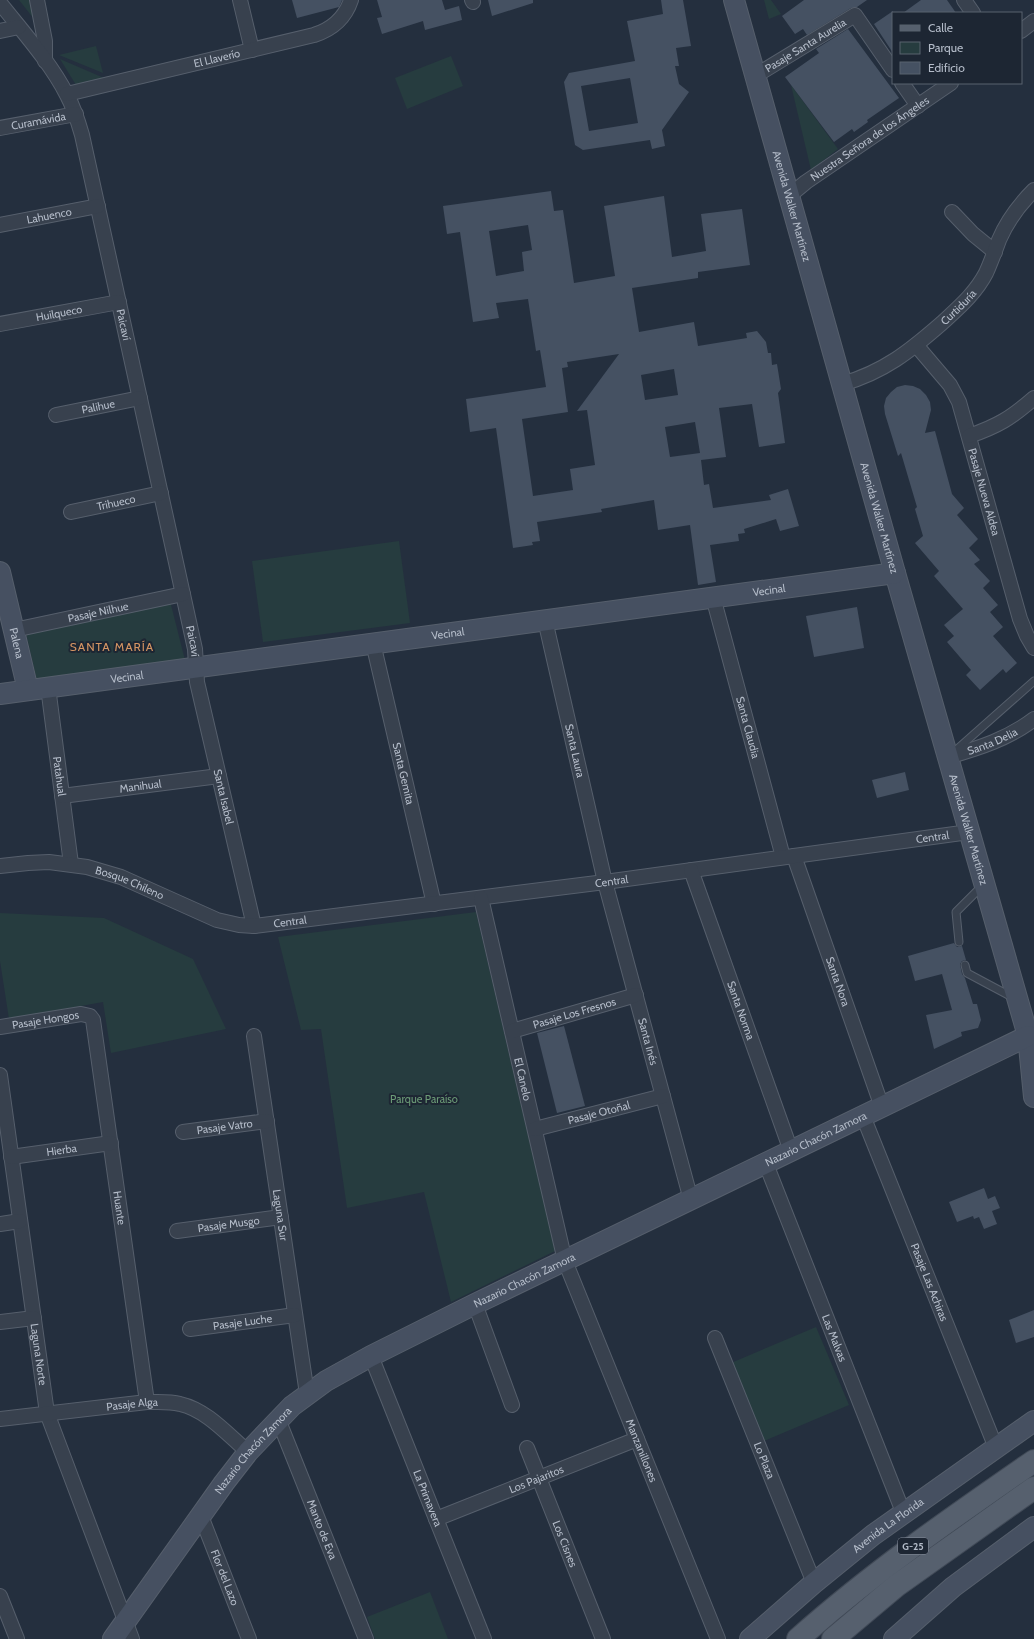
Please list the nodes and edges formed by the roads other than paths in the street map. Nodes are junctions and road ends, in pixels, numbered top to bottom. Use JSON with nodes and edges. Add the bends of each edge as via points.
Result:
{"nodes":[{"id":1,"x":37,"y":0,"type":"edge"},
{"id":2,"x":240,"y":0,"type":"edge"},
{"id":3,"x":351,"y":0,"type":"edge"},
{"id":4,"x":734,"y":0,"type":"edge"},
{"id":5,"x":964,"y":0,"type":"edge"},
{"id":6,"x":0,"y":3,"type":"edge"},
{"id":7,"x":972,"y":12,"type":"edge"},
{"id":8,"x":1034,"y":21,"type":"edge"},
{"id":9,"x":19,"y":27,"type":"junction"},
{"id":10,"x":1022,"y":30,"type":"edge"},
{"id":11,"x":0,"y":31,"type":"edge"},
{"id":12,"x":252,"y":50,"type":"junction"},
{"id":13,"x":45,"y":61,"type":"junction"},
{"id":14,"x":892,"y":69,"type":"edge"},
{"id":15,"x":755,"y":76,"type":"junction"},
{"id":16,"x":903,"y":84,"type":"edge"},
{"id":17,"x":950,"y":84,"type":"edge"},
{"id":18,"x":67,"y":94,"type":"junction"},
{"id":19,"x":918,"y":106,"type":"junction"},
{"id":20,"x":76,"y":114,"type":"junction"},
{"id":21,"x":0,"y":128,"type":"edge"},
{"id":22,"x":1034,"y":190,"type":"edge"},
{"id":23,"x":789,"y":196,"type":"junction"},
{"id":24,"x":98,"y":206,"type":"junction"},
{"id":25,"x":952,"y":212,"type":"dead end"},
{"id":26,"x":0,"y":225,"type":"edge"},
{"id":27,"x":995,"y":252,"type":"junction"},
{"id":28,"x":119,"y":302,"type":"junction"},
{"id":29,"x":0,"y":324,"type":"edge"},
{"id":30,"x":916,"y":345,"type":"junction"},
{"id":31,"x":842,"y":384,"type":"junction"},
{"id":32,"x":140,"y":398,"type":"junction"},
{"id":33,"x":1034,"y":398,"type":"edge"},
{"id":34,"x":56,"y":415,"type":"dead end"},
{"id":35,"x":969,"y":436,"type":"junction"},
{"id":36,"x":161,"y":493,"type":"junction"},
{"id":37,"x":71,"y":512,"type":"dead end"},
{"id":38,"x":0,"y":572,"type":"edge"},
{"id":39,"x":895,"y":573,"type":"junction"},
{"id":40,"x":183,"y":594,"type":"junction"},
{"id":41,"x":713,"y":597,"type":"junction"},
{"id":42,"x":545,"y":620,"type":"junction"},
{"id":43,"x":14,"y":630,"type":"junction"},
{"id":44,"x":373,"y":643,"type":"junction"},
{"id":45,"x":1034,"y":648,"type":"edge"},
{"id":46,"x":197,"y":667,"type":"junction"},
{"id":47,"x":1034,"y":681,"type":"edge"},
{"id":48,"x":48,"y":688,"type":"junction"},
{"id":49,"x":28,"y":690,"type":"junction"},
{"id":50,"x":0,"y":694,"type":"edge"},
{"id":51,"x":1032,"y":724,"type":"edge"},
{"id":52,"x":948,"y":757,"type":"junction"},
{"id":53,"x":219,"y":776,"type":"junction"},
{"id":54,"x":62,"y":796,"type":"junction"},
{"id":55,"x":970,"y":832,"type":"junction"},
{"id":56,"x":789,"y":857,"type":"junction"},
{"id":57,"x":71,"y":864,"type":"junction"},
{"id":58,"x":0,"y":866,"type":"edge"},
{"id":59,"x":691,"y":870,"type":"junction"},
{"id":60,"x":605,"y":882,"type":"junction"},
{"id":61,"x":984,"y":884,"type":"junction"},
{"id":62,"x":482,"y":898,"type":"junction"},
{"id":63,"x":434,"y":904,"type":"junction"},
{"id":64,"x":254,"y":926,"type":"junction"},
{"id":65,"x":959,"y":942,"type":"dead end"},
{"id":66,"x":965,"y":965,"type":"dead end"},
{"id":67,"x":636,"y":995,"type":"junction"},
{"id":68,"x":1018,"y":1000,"type":"junction"},
{"id":69,"x":90,"y":1016,"type":"joint"},
{"id":70,"x":0,"y":1027,"type":"edge"},
{"id":71,"x":512,"y":1031,"type":"junction"},
{"id":72,"x":254,"y":1036,"type":"dead end"},
{"id":73,"x":1031,"y":1041,"type":"edge"},
{"id":74,"x":0,"y":1075,"type":"edge"},
{"id":75,"x":663,"y":1096,"type":"junction"},
{"id":76,"x":1034,"y":1097,"type":"edge"},
{"id":77,"x":882,"y":1107,"type":"junction"},
{"id":78,"x":863,"y":1116,"type":"junction"},
{"id":79,"x":267,"y":1121,"type":"junction"},
{"id":80,"x":4,"y":1126,"type":"edge"},
{"id":81,"x":535,"y":1129,"type":"junction"},
{"id":82,"x":183,"y":1132,"type":"dead end"},
{"id":83,"x":111,"y":1143,"type":"junction"},
{"id":84,"x":791,"y":1151,"type":"junction"},
{"id":85,"x":11,"y":1156,"type":"junction"},
{"id":86,"x":766,"y":1164,"type":"junction"},
{"id":87,"x":691,"y":1200,"type":"junction"},
{"id":88,"x":281,"y":1217,"type":"junction"},
{"id":89,"x":20,"y":1222,"type":"junction"},
{"id":90,"x":0,"y":1224,"type":"edge"},
{"id":91,"x":177,"y":1231,"type":"dead end"},
{"id":92,"x":565,"y":1261,"type":"junction"},
{"id":93,"x":475,"y":1304,"type":"junction"},
{"id":94,"x":295,"y":1316,"type":"junction"},
{"id":95,"x":34,"y":1318,"type":"junction"},
{"id":96,"x":0,"y":1322,"type":"edge"},
{"id":97,"x":190,"y":1329,"type":"dead end"},
{"id":98,"x":715,"y":1338,"type":"dead end"},
{"id":99,"x":371,"y":1356,"type":"junction"},
{"id":100,"x":307,"y":1394,"type":"junction"},
{"id":101,"x":147,"y":1402,"type":"junction"},
{"id":102,"x":512,"y":1405,"type":"dead end"},
{"id":103,"x":47,"y":1413,"type":"junction"},
{"id":104,"x":0,"y":1419,"type":"edge"},
{"id":105,"x":278,"y":1419,"type":"junction"},
{"id":106,"x":1034,"y":1421,"type":"edge"},
{"id":107,"x":637,"y":1439,"type":"junction"},
{"id":108,"x":527,"y":1448,"type":"dead end"},
{"id":109,"x":996,"y":1448,"type":"junction"},
{"id":110,"x":248,"y":1452,"type":"junction"},
{"id":111,"x":1034,"y":1460,"type":"edge"},
{"id":112,"x":539,"y":1478,"type":"junction"},
{"id":113,"x":1034,"y":1488,"type":"edge"},
{"id":114,"x":903,"y":1512,"type":"junction"},
{"id":115,"x":201,"y":1516,"type":"junction"},
{"id":116,"x":436,"y":1519,"type":"junction"},
{"id":117,"x":1034,"y":1527,"type":"edge"},
{"id":118,"x":814,"y":1583,"type":"junction"},
{"id":119,"x":0,"y":1596,"type":"edge"},
{"id":120,"x":129,"y":1630,"type":"edge"},
{"id":121,"x":17,"y":1639,"type":"edge"},
{"id":122,"x":113,"y":1639,"type":"edge"},
{"id":123,"x":250,"y":1639,"type":"edge"},
{"id":124,"x":366,"y":1639,"type":"edge"},
{"id":125,"x":484,"y":1639,"type":"edge"},
{"id":126,"x":603,"y":1639,"type":"edge"},
{"id":127,"x":718,"y":1639,"type":"edge"},
{"id":128,"x":750,"y":1639,"type":"edge"},
{"id":129,"x":798,"y":1639,"type":"edge"},
{"id":130,"x":833,"y":1639,"type":"edge"},
{"id":131,"x":894,"y":1639,"type":"edge"}],
"edges":[{"from":1,"to":13,"type":"street","via":[[43,27]]},
{"from":2,"to":12,"type":"street"},
{"from":3,"to":12,"type":"street","name":"El Llaverío","via":[[342,18],[329,29]]},
{"from":4,"to":15,"type":"street","name":"Avenida Walker Martínez"},
{"from":5,"to":7,"type":"street"},
{"from":6,"to":9,"type":"street","name":"Paicaví"},
{"from":8,"to":10,"type":"street"},
{"from":9,"to":11,"type":"street"},
{"from":9,"to":13,"type":"street","name":"Paicaví"},
{"from":12,"to":18,"type":"street","name":"El Llaverío"},
{"from":13,"to":18,"type":"street","name":"Paicaví"},
{"from":14,"to":15,"type":"street","name":"Pasaje Santa Aurelia","via":[[855,15]]},
{"from":15,"to":23,"type":"street","name":"Avenida Walker Martínez"},
{"from":16,"to":19,"type":"street"},
{"from":17,"to":19,"type":"street","name":"Nuestra Señora de los Ángeles"},
{"from":18,"to":20,"type":"street","name":"Paicaví"},
{"from":19,"to":23,"type":"street","name":"Nuestra Señora de los Ángeles"},
{"from":20,"to":21,"type":"street","name":"Curamávida"},
{"from":20,"to":24,"type":"street","name":"Paicaví"},
{"from":22,"to":27,"type":"street","name":"Curtiduría","via":[[1012,217]]},
{"from":23,"to":31,"type":"street","name":"Avenida Walker Martínez"},
{"from":24,"to":26,"type":"street","name":"Lahuenco"},
{"from":24,"to":28,"type":"street","name":"Paicaví"},
{"from":25,"to":27,"type":"street"},
{"from":27,"to":30,"type":"street","name":"Curtiduría","via":[[986,273],[972,294]]},
{"from":28,"to":29,"type":"street","name":"Huilqueco"},
{"from":28,"to":32,"type":"street","name":"Paicaví"},
{"from":30,"to":31,"type":"street","name":"Curtiduría","via":[[881,370]]},
{"from":30,"to":35,"type":"street","name":"Pasaje Nueva Aldea","via":[[950,385]]},
{"from":31,"to":39,"type":"street","name":"Avenida Walker Martínez"},
{"from":32,"to":34,"type":"street","name":"Palihue"},
{"from":32,"to":36,"type":"street","name":"Paicaví"},
{"from":33,"to":35,"type":"street","via":[[1010,418]]},
{"from":35,"to":45,"type":"street","name":"Pasaje Nueva Aldea","via":[[1020,619]]},
{"from":36,"to":37,"type":"street","name":"Trihueco"},
{"from":36,"to":40,"type":"street","name":"Paicaví"},
{"from":38,"to":43,"type":"street","name":"Palena"},
{"from":39,"to":41,"type":"street","name":"Vecinal"},
{"from":39,"to":52,"type":"street","name":"Avenida Walker Martínez"},
{"from":40,"to":43,"type":"street","name":"Pasaje Nilhue"},
{"from":40,"to":46,"type":"street","name":"Paicaví","via":[[196,650]]},
{"from":41,"to":42,"type":"street","name":"Vecinal"},
{"from":41,"to":56,"type":"street","name":"Santa Claudia"},
{"from":42,"to":44,"type":"street","name":"Vecinal"},
{"from":42,"to":60,"type":"street","name":"Santa Laura"},
{"from":43,"to":49,"type":"street","name":"Palena"},
{"from":44,"to":46,"type":"street","name":"Vecinal"},
{"from":44,"to":63,"type":"street","name":"Santa Gemita"},
{"from":46,"to":48,"type":"street","name":"Vecinal"},
{"from":46,"to":53,"type":"street","name":"Santa Isabel","via":[[197,682]]},
{"from":47,"to":52,"type":"lane"},
{"from":48,"to":49,"type":"street","name":"Vecinal"},
{"from":48,"to":54,"type":"street","name":"Patahual"},
{"from":49,"to":50,"type":"street","name":"Vecinal"},
{"from":51,"to":52,"type":"street","name":"Santa Delia","via":[[997,741]]},
{"from":52,"to":55,"type":"street","name":"Avenida Walker Martínez"},
{"from":53,"to":54,"type":"street","name":"Manihual"},
{"from":53,"to":64,"type":"street","name":"Santa Isabel"},
{"from":54,"to":57,"type":"street","name":"Patahual"},
{"from":55,"to":56,"type":"street","name":"Central"},
{"from":55,"to":61,"type":"street","name":"Avenida Walker Martínez"},
{"from":56,"to":59,"type":"street","name":"Central"},
{"from":56,"to":77,"type":"street","name":"Santa Nora"},
{"from":57,"to":58,"type":"street","name":"Bosque Chileno","via":[[49,862]]},
{"from":57,"to":64,"type":"street","name":"Bosque Chileno","via":[[121,877],[217,920]]},
{"from":59,"to":60,"type":"street","name":"Central"},
{"from":59,"to":84,"type":"street","name":"Santa Norma"},
{"from":60,"to":62,"type":"street","name":"Central"},
{"from":60,"to":67,"type":"street","name":"Santa Inés"},
{"from":61,"to":65,"type":"lane","via":[[956,912]]},
{"from":61,"to":68,"type":"street","name":"Avenida Walker Martínez"},
{"from":62,"to":63,"type":"street","name":"Central"},
{"from":62,"to":71,"type":"street","name":"El Canelo"},
{"from":63,"to":64,"type":"street","name":"Central"},
{"from":66,"to":68,"type":"lane","via":[[968,973]]},
{"from":67,"to":71,"type":"street","name":"Pasaje Los Fresnos"},
{"from":67,"to":75,"type":"street","name":"Santa Inés"},
{"from":68,"to":73,"type":"street","name":"Avenida Walker Martínez"},
{"from":69,"to":70,"type":"street","name":"Pasaje Hongos","via":[[81,1014]]},
{"from":69,"to":83,"type":"street","name":"Huante","via":[[94,1024]]},
{"from":71,"to":81,"type":"street","name":"El Canelo"},
{"from":72,"to":79,"type":"street","name":"Laguna Sur"},
{"from":73,"to":76,"type":"street","name":"Avenida Walker Martínez"},
{"from":73,"to":77,"type":"street","name":"Nazario Chacón Zamora"},
{"from":74,"to":80,"type":"street","name":"Laguna Norte"},
{"from":75,"to":81,"type":"street","name":"Pasaje Otoñal"},
{"from":75,"to":87,"type":"street","name":"Santa Inés"},
{"from":77,"to":78,"type":"street","name":"Nazario Chacón Zamora"},
{"from":78,"to":84,"type":"street","name":"Nazario Chacón Zamora"},
{"from":78,"to":109,"type":"street","name":"Pasaje Las Achiras"},
{"from":79,"to":82,"type":"street","name":"Pasaje Vatro"},
{"from":79,"to":88,"type":"street","name":"Laguna Sur"},
{"from":80,"to":85,"type":"street","name":"Laguna Norte"},
{"from":81,"to":92,"type":"street","name":"El Canelo"},
{"from":83,"to":85,"type":"street","name":"Hierba"},
{"from":83,"to":101,"type":"street","name":"Huante"},
{"from":84,"to":86,"type":"street","name":"Nazario Chacón Zamora"},
{"from":85,"to":89,"type":"street","name":"Laguna Norte"},
{"from":86,"to":87,"type":"street","name":"Nazario Chacón Zamora"},
{"from":86,"to":114,"type":"street","name":"Las Malvas"},
{"from":87,"to":92,"type":"street","name":"Nazario Chacón Zamora"},
{"from":88,"to":91,"type":"street","name":"Pasaje Musgo"},
{"from":88,"to":94,"type":"street","name":"Laguna Sur"},
{"from":89,"to":90,"type":"street"},
{"from":89,"to":95,"type":"street","name":"Laguna Norte"},
{"from":92,"to":93,"type":"street","name":"Nazario Chacón Zamora"},
{"from":92,"to":107,"type":"street","name":"Manzanillones"},
{"from":93,"to":99,"type":"street","name":"Nazario Chacón Zamora"},
{"from":93,"to":102,"type":"street"},
{"from":94,"to":97,"type":"street","name":"Pasaje Luche"},
{"from":94,"to":100,"type":"street","name":"Laguna Sur"},
{"from":95,"to":96,"type":"street"},
{"from":95,"to":103,"type":"street","name":"Laguna Norte"},
{"from":98,"to":118,"type":"street","name":"Lo Plaza"},
{"from":99,"to":100,"type":"street","name":"Nazario Chacón Zamora"},
{"from":99,"to":116,"type":"street","name":"La Primavera"},
{"from":100,"to":105,"type":"street","name":"Nazario Chacón Zamora"},
{"from":101,"to":103,"type":"street","name":"Pasaje Alga"},
{"from":101,"to":110,"type":"street","name":"Pasaje Alga","via":[[171,1402],[193,1408]]},
{"from":103,"to":104,"type":"street","name":"Pasaje Alga"},
{"from":103,"to":120,"type":"street","name":"Laguna Norte"},
{"from":105,"to":110,"type":"street","name":"Nazario Chacón Zamora"},
{"from":105,"to":124,"type":"street","name":"Manto de Eva"},
{"from":106,"to":109,"type":"street","name":"Avenida La Florida"},
{"from":107,"to":112,"type":"street","name":"Los Pajaritos"},
{"from":107,"to":127,"type":"street","name":"Manzanillones"},
{"from":108,"to":112,"type":"street","name":"Los Cisnes"},
{"from":109,"to":114,"type":"street","name":"Avenida La Florida"},
{"from":110,"to":115,"type":"street","name":"Nazario Chacón Zamora"},
{"from":111,"to":129,"type":"main road","number":"G-25","via":[[928,1534]]},
{"from":112,"to":116,"type":"street","name":"Los Pajaritos"},
{"from":112,"to":126,"type":"street","name":"Los Cisnes"},
{"from":113,"to":130,"type":"main road","number":"G-25","via":[[896,1586]]},
{"from":114,"to":118,"type":"street","name":"Avenida La Florida"},
{"from":115,"to":120,"type":"street","name":"Nazario Chacón Zamora"},
{"from":115,"to":123,"type":"street","name":"Flor del Lazo"},
{"from":116,"to":125,"type":"street","name":"La Primavera"},
{"from":117,"to":131,"type":"street","via":[[953,1587]]},
{"from":118,"to":128,"type":"street","name":"Avenida La Florida"},
{"from":119,"to":121,"type":"street"},
{"from":120,"to":122,"type":"street","name":"Nazario Chacón Zamora"}]}
